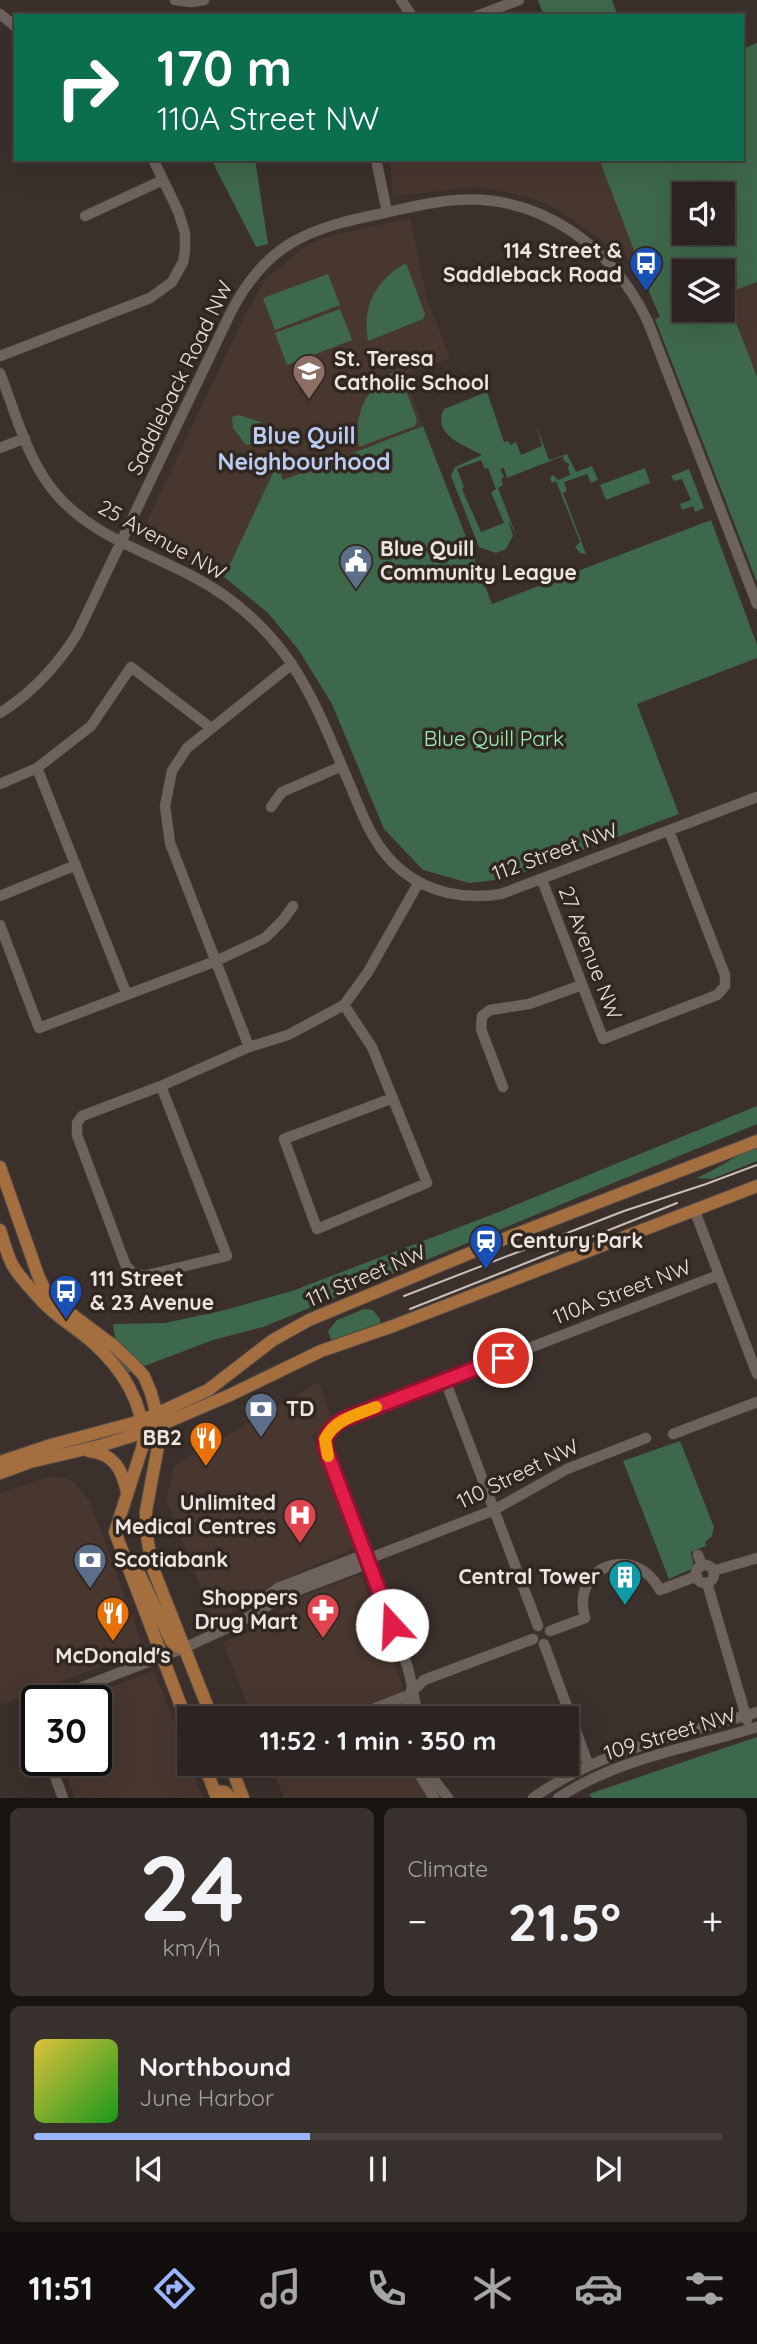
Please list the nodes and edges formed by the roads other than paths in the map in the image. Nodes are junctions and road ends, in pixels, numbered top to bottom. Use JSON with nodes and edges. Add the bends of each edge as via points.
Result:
{"nodes":[{"id":1,"x":204,"y":0,"type":"edge"},
{"id":2,"x":519,"y":0,"type":"edge"},
{"id":3,"x":180,"y":1,"type":"edge"},
{"id":4,"x":0,"y":14,"type":"edge"},
{"id":5,"x":482,"y":14,"type":"edge"},
{"id":6,"x":14,"y":25,"type":"edge"},
{"id":7,"x":154,"y":161,"type":"edge"},
{"id":8,"x":376,"y":161,"type":"edge"},
{"id":9,"x":163,"y":180,"type":"junction"},
{"id":10,"x":387,"y":212,"type":"junction"},
{"id":11,"x":85,"y":216,"type":"dead end"},
{"id":12,"x":0,"y":356,"type":"edge"},
{"id":13,"x":0,"y":373,"type":"edge"},
{"id":14,"x":25,"y":438,"type":"junction"},
{"id":15,"x":0,"y":447,"type":"edge"},
{"id":16,"x":121,"y":541,"type":"junction"},
{"id":17,"x":757,"y":604,"type":"edge"},
{"id":18,"x":292,"y":664,"type":"junction"},
{"id":19,"x":0,"y":713,"type":"edge"},
{"id":20,"x":211,"y":728,"type":"junction"},
{"id":21,"x":342,"y":766,"type":"junction"},
{"id":22,"x":37,"y":768,"type":"junction"},
{"id":23,"x":0,"y":784,"type":"edge"},
{"id":24,"x":757,"y":797,"type":"edge"},
{"id":25,"x":271,"y":807,"type":"dead end"},
{"id":26,"x":669,"y":831,"type":"junction"},
{"id":27,"x":76,"y":865,"type":"junction"},
{"id":28,"x":542,"y":880,"type":"junction"},
{"id":29,"x":419,"y":882,"type":"junction"},
{"id":30,"x":0,"y":896,"type":"edge"},
{"id":31,"x":293,"y":906,"type":"dead end"},
{"id":32,"x":0,"y":925,"type":"edge"},
{"id":33,"x":216,"y":961,"type":"junction"},
{"id":34,"x":582,"y":985,"type":"junction"},
{"id":35,"x":127,"y":995,"type":"junction"},
{"id":36,"x":344,"y":1005,"type":"junction"},
{"id":37,"x":250,"y":1047,"type":"junction"},
{"id":38,"x":161,"y":1086,"type":"junction"},
{"id":39,"x":503,"y":1087,"type":"dead end"},
{"id":40,"x":393,"y":1098,"type":"junction"},
{"id":41,"x":757,"y":1141,"type":"edge"},
{"id":42,"x":0,"y":1167,"type":"edge"},
{"id":43,"x":757,"y":1186,"type":"edge"},
{"id":44,"x":694,"y":1209,"type":"junction"},
{"id":45,"x":0,"y":1230,"type":"edge"},
{"id":46,"x":719,"y":1275,"type":"junction"},
{"id":47,"x":757,"y":1374,"type":"edge"},
{"id":48,"x":445,"y":1380,"type":"junction"},
{"id":49,"x":757,"y":1402,"type":"edge"},
{"id":50,"x":159,"y":1420,"type":"junction"},
{"id":51,"x":142,"y":1427,"type":"junction"},
{"id":52,"x":673,"y":1434,"type":"dead end"},
{"id":53,"x":646,"y":1438,"type":"dead end"},
{"id":54,"x":82,"y":1450,"type":"junction"},
{"id":55,"x":0,"y":1462,"type":"edge"},
{"id":56,"x":0,"y":1473,"type":"edge"},
{"id":57,"x":127,"y":1492,"type":"junction"},
{"id":58,"x":494,"y":1510,"type":"junction"},
{"id":59,"x":117,"y":1538,"type":"junction"},
{"id":60,"x":698,"y":1555,"type":"dead end"},
{"id":61,"x":757,"y":1558,"type":"edge"},
{"id":62,"x":368,"y":1559,"type":"junction"},
{"id":63,"x":702,"y":1566,"type":"junction"},
{"id":64,"x":713,"y":1571,"type":"junction"},
{"id":65,"x":696,"y":1576,"type":"junction"},
{"id":66,"x":707,"y":1583,"type":"junction"},
{"id":67,"x":538,"y":1626,"type":"junction"},
{"id":68,"x":550,"y":1631,"type":"junction"},
{"id":69,"x":533,"y":1639,"type":"junction"},
{"id":70,"x":544,"y":1644,"type":"junction"},
{"id":71,"x":184,"y":1648,"type":"junction"},
{"id":72,"x":161,"y":1656,"type":"junction"},
{"id":73,"x":87,"y":1685,"type":"edge"},
{"id":74,"x":411,"y":1691,"type":"junction"},
{"id":75,"x":181,"y":1706,"type":"edge"},
{"id":76,"x":207,"y":1706,"type":"edge"},
{"id":77,"x":378,"y":1706,"type":"edge"},
{"id":78,"x":408,"y":1706,"type":"edge"},
{"id":79,"x":415,"y":1706,"type":"edge"},
{"id":80,"x":757,"y":1712,"type":"edge"},
{"id":81,"x":745,"y":1715,"type":"junction"},
{"id":82,"x":753,"y":1728,"type":"edge"},
{"id":83,"x":588,"y":1764,"type":"junction"},
{"id":84,"x":55,"y":1776,"type":"edge"},
{"id":85,"x":209,"y":1776,"type":"edge"},
{"id":86,"x":235,"y":1776,"type":"edge"},
{"id":87,"x":421,"y":1776,"type":"edge"},
{"id":88,"x":432,"y":1776,"type":"edge"},
{"id":89,"x":216,"y":1794,"type":"edge"},
{"id":90,"x":63,"y":1798,"type":"edge"},
{"id":91,"x":231,"y":1798,"type":"edge"},
{"id":92,"x":243,"y":1798,"type":"edge"},
{"id":93,"x":435,"y":1798,"type":"edge"},
{"id":94,"x":448,"y":1798,"type":"edge"},
{"id":95,"x":533,"y":1798,"type":"edge"},
{"id":96,"x":558,"y":1798,"type":"edge"}],
"edges":[{"from":1,"to":3,"type":"street"},
{"from":2,"to":5,"type":"street"},
{"from":4,"to":6,"type":"street"},
{"from":7,"to":9,"type":"street"},
{"from":8,"to":10,"type":"street"},
{"from":9,"to":11,"type":"street"},
{"from":9,"to":12,"type":"street","via":[[184,227],[185,255],[176,278],[156,295]]},
{"from":10,"to":16,"type":"street","name":"Saddleback Road NW","via":[[306,234],[281,249],[251,280],[230,314]]},
{"from":10,"to":17,"type":"street","name":"Saddleback Road NW","via":[[459,200],[504,202],[559,222],[616,269],[648,322]]},
{"from":13,"to":14,"type":"street","name":"25 Avenue NW"},
{"from":14,"to":15,"type":"street"},
{"from":14,"to":16,"type":"street","name":"25 Avenue NW","via":[[39,470],[62,501],[86,522]]},
{"from":16,"to":18,"type":"street","name":"25 Avenue NW","via":[[226,597],[271,637]]},
{"from":16,"to":19,"type":"street","name":"Saddleback Road NW","via":[[81,627],[61,658],[35,687]]},
{"from":18,"to":20,"type":"street"},
{"from":18,"to":21,"type":"street","name":"25 Avenue NW","via":[[318,709]]},
{"from":20,"to":22,"type":"street","via":[[131,667],[90,726]]},
{"from":20,"to":33,"type":"street","via":[[187,748],[173,771],[165,806],[170,842]]},
{"from":21,"to":25,"type":"street","via":[[282,792]]},
{"from":21,"to":29,"type":"street","name":"25 Avenue NW","via":[[374,839],[394,863]]},
{"from":22,"to":23,"type":"street"},
{"from":22,"to":27,"type":"street"},
{"from":24,"to":26,"type":"street","name":"112 Street NW"},
{"from":26,"to":28,"type":"street","name":"112 Street NW"},
{"from":26,"to":34,"type":"street","name":"27 Avenue NW","via":[[725,975],[725,986],[717,995],[603,1039]]},
{"from":27,"to":30,"type":"street"},
{"from":27,"to":35,"type":"street"},
{"from":28,"to":29,"type":"street","name":"112 Street NW","via":[[478,897],[446,893]]},
{"from":28,"to":34,"type":"street","name":"27 Avenue NW"},
{"from":29,"to":36,"type":"street"},
{"from":31,"to":33,"type":"street","via":[[265,938]]},
{"from":32,"to":35,"type":"street","via":[[39,1028]]},
{"from":33,"to":35,"type":"street"},
{"from":33,"to":37,"type":"street"},
{"from":34,"to":39,"type":"street","via":[[482,1016],[481,1029]]},
{"from":36,"to":37,"type":"street","via":[[288,1035]]},
{"from":36,"to":40,"type":"street","via":[[372,1047]]},
{"from":37,"to":38,"type":"street"},
{"from":38,"to":38,"type":"street","via":[[82,1116],[77,1123],[77,1135],[126,1266],[144,1276],[227,1256]]},
{"from":40,"to":40,"type":"street","via":[[284,1139],[317,1229],[427,1183]]},
{"from":41,"to":50,"type":"main road","name":"111 Street NW","via":[[309,1320]]},
{"from":42,"to":50,"type":"main road","via":[[46,1291],[144,1376]]},
{"from":43,"to":44,"type":"main road","name":"111 Street NW"},
{"from":44,"to":46,"type":"street"},
{"from":44,"to":50,"type":"main road","name":"111 Street NW","via":[[321,1351]]},
{"from":45,"to":51,"type":"main road","via":[[13,1266],[41,1300],[90,1340],[130,1386]]},
{"from":46,"to":47,"type":"street"},
{"from":46,"to":48,"type":"street","name":"110A Street NW"},
{"from":48,"to":58,"type":"street"},
{"from":48,"to":62,"type":"street","name":"110A Street NW","via":[[342,1420],[325,1439]]},
{"from":49,"to":52,"type":"street"},
{"from":50,"to":51,"type":"main road","name":"111 Street NW"},
{"from":50,"to":71,"type":"main road","via":[[146,1531],[152,1566]]},
{"from":51,"to":54,"type":"main road","name":"111 Street NW"},
{"from":51,"to":55,"type":"main road","name":"111 Street NW","via":[[51,1444]]},
{"from":51,"to":57,"type":"main road","via":[[135,1473]]},
{"from":53,"to":58,"type":"street","name":"110 Street NW","via":[[567,1469]]},
{"from":54,"to":56,"type":"main road","name":"111 Street NW"},
{"from":54,"to":57,"type":"main road","via":[[106,1455],[117,1464]]},
{"from":57,"to":59,"type":"main road"},
{"from":58,"to":62,"type":"street","name":"110 Street NW"},
{"from":58,"to":67,"type":"street"},
{"from":59,"to":71,"type":"main road","via":[[124,1541],[171,1641]]},
{"from":59,"to":72,"type":"main road"},
{"from":60,"to":63,"type":"street"},
{"from":61,"to":64,"type":"street"},
{"from":62,"to":71,"type":"street","name":"110 Street NW"},
{"from":62,"to":74,"type":"street","via":[[408,1668]]},
{"from":63,"to":64,"type":"street"},
{"from":63,"to":65,"type":"street"},
{"from":64,"to":66,"type":"street"},
{"from":65,"to":66,"type":"street"},
{"from":65,"to":68,"type":"street","via":[[660,1590],[639,1567],[604,1568],[583,1590],[585,1618]]},
{"from":66,"to":81,"type":"street"},
{"from":67,"to":68,"type":"street"},
{"from":67,"to":69,"type":"street"},
{"from":68,"to":70,"type":"street"},
{"from":69,"to":70,"type":"street"},
{"from":69,"to":74,"type":"street","via":[[424,1681]]},
{"from":70,"to":83,"type":"street"},
{"from":71,"to":72,"type":"street","name":"110 Street NW"},
{"from":71,"to":76,"type":"main road"},
{"from":72,"to":73,"type":"street","name":"110 Street NW"},
{"from":72,"to":75,"type":"main road"},
{"from":74,"to":77,"type":"street"},
{"from":74,"to":78,"type":"street"},
{"from":74,"to":79,"type":"street"},
{"from":80,"to":81,"type":"street","name":"109 Street NW"},
{"from":81,"to":82,"type":"street"},
{"from":81,"to":83,"type":"street","name":"109 Street NW","via":[[653,1740]]},
{"from":82,"to":96,"type":"street","name":"109 Street NW","via":[[629,1764]]},
{"from":83,"to":95,"type":"street","name":"109 Street NW"},
{"from":84,"to":90,"type":"street"},
{"from":85,"to":89,"type":"main road"},
{"from":86,"to":92,"type":"main road"},
{"from":87,"to":93,"type":"street"},
{"from":88,"to":94,"type":"street"},
{"from":89,"to":91,"type":"main road","via":[[225,1791]]}]}
